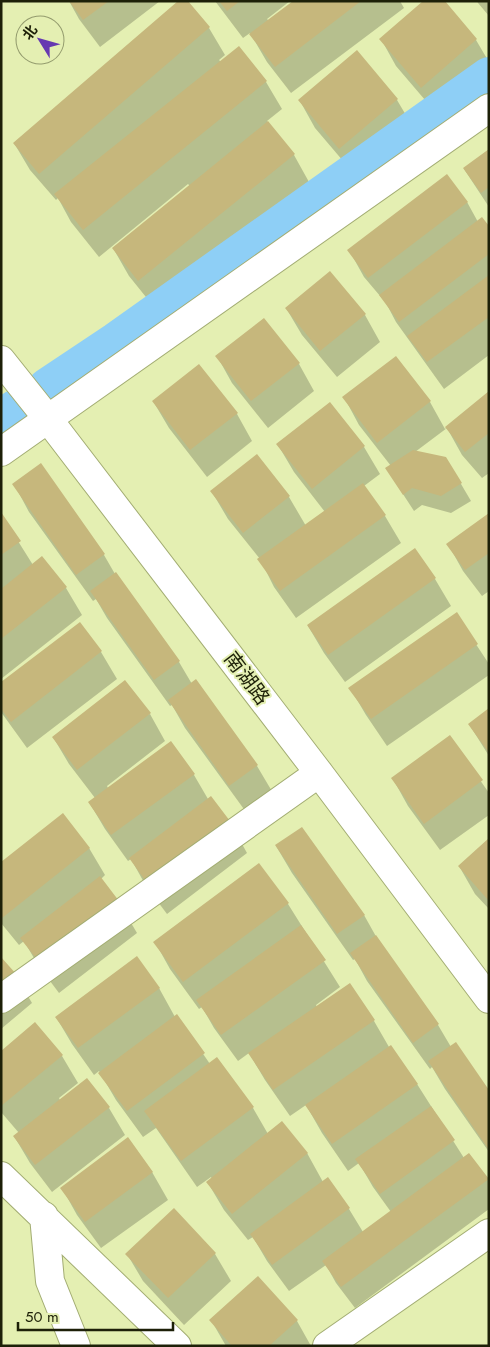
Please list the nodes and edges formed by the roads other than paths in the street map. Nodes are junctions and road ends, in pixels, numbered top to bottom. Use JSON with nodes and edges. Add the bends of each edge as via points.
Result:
{"nodes":[{"id":1,"x":489,"y":108,"type":"edge"},
{"id":2,"x":1,"y":360,"type":"edge"},
{"id":3,"x":48,"y":419,"type":"junction"},
{"id":4,"x":1,"y":452,"type":"edge"},
{"id":5,"x":319,"y":773,"type":"junction"},
{"id":6,"x":1,"y":999,"type":"edge"},
{"id":7,"x":489,"y":999,"type":"edge"},
{"id":8,"x":1,"y":1176,"type":"edge"},
{"id":9,"x":44,"y":1216,"type":"junction"},
{"id":10,"x":489,"y":1233,"type":"edge"},
{"id":11,"x":76,"y":1346,"type":"edge"},
{"id":12,"x":177,"y":1346,"type":"edge"},
{"id":13,"x":327,"y":1346,"type":"edge"}],
"edges":[{"from":1,"to":3,"type":"street"},
{"from":2,"to":3,"type":"street","name":"南湖路"},
{"from":3,"to":4,"type":"street"},
{"from":3,"to":5,"type":"street","name":"南湖路"},
{"from":5,"to":6,"type":"street"},
{"from":5,"to":7,"type":"street","name":"南湖路"},
{"from":8,"to":9,"type":"street"},
{"from":9,"to":11,"type":"street","via":[[50,1281]]},
{"from":9,"to":12,"type":"street"},
{"from":10,"to":13,"type":"street"}]}
